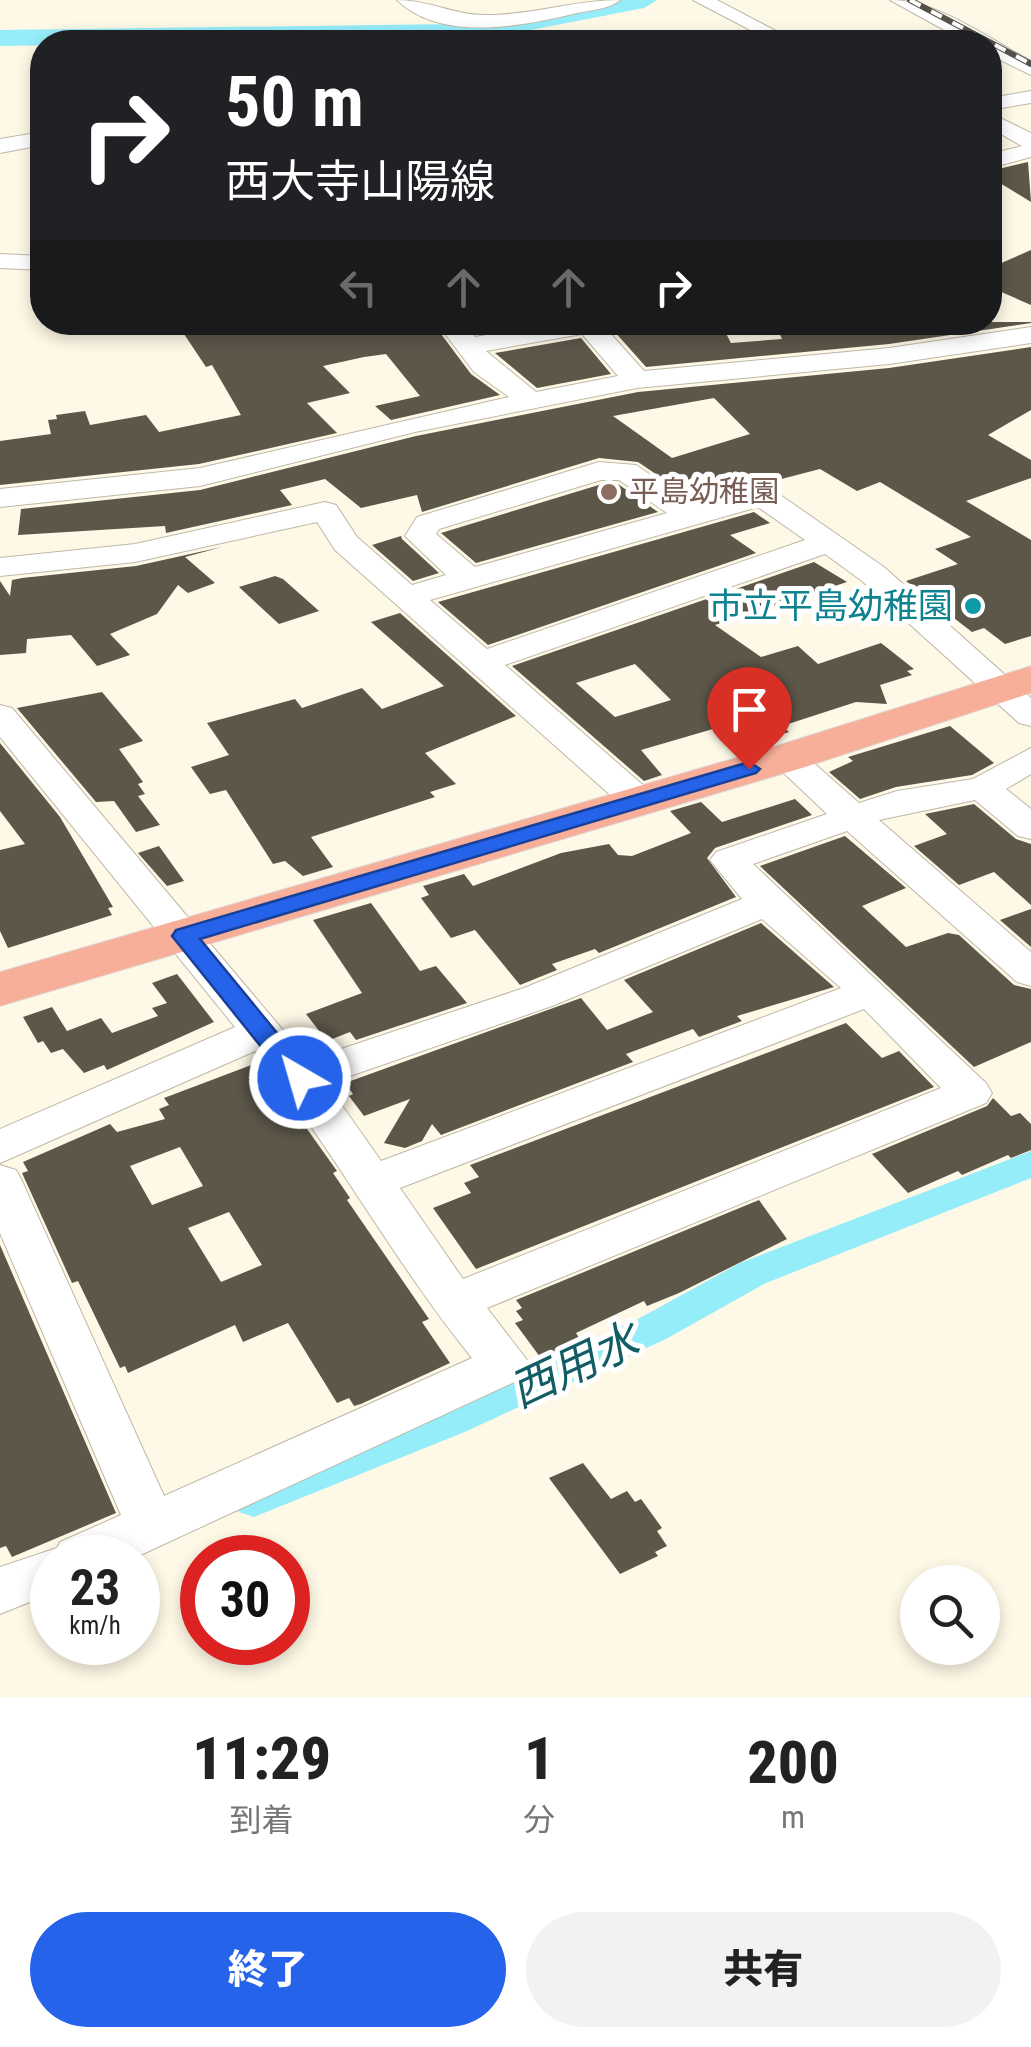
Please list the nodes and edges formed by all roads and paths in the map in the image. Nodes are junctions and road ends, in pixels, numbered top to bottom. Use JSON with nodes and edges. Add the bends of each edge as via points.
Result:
{"nodes":[{"id":1,"x":406,"y":0,"type":"edge"},
{"id":2,"x":611,"y":0,"type":"edge"},
{"id":3,"x":702,"y":0,"type":"edge"},
{"id":4,"x":899,"y":0,"type":"edge"},
{"id":5,"x":763,"y":30,"type":"edge"},
{"id":6,"x":957,"y":30,"type":"edge"},
{"id":7,"x":1002,"y":54,"type":"edge"},
{"id":8,"x":1031,"y":69,"type":"edge"},
{"id":9,"x":1031,"y":97,"type":"edge"},
{"id":10,"x":1002,"y":102,"type":"edge"},
{"id":11,"x":1002,"y":126,"type":"edge"},
{"id":12,"x":30,"y":142,"type":"edge"},
{"id":13,"x":1031,"y":142,"type":"edge"},
{"id":14,"x":0,"y":146,"type":"edge"},
{"id":15,"x":1031,"y":150,"type":"edge"},
{"id":16,"x":1002,"y":157,"type":"edge"},
{"id":17,"x":0,"y":261,"type":"edge"},
{"id":18,"x":30,"y":262,"type":"edge"},
{"id":19,"x":458,"y":335,"type":"edge"},
{"id":20,"x":529,"y":335,"type":"edge"},
{"id":21,"x":597,"y":335,"type":"edge"},
{"id":22,"x":1031,"y":335,"type":"edge"},
{"id":23,"x":466,"y":347,"type":"junction"},
{"id":24,"x":636,"y":380,"type":"junction"},
{"id":25,"x":530,"y":400,"type":"junction"},
{"id":26,"x":493,"y":470,"type":"dead end"},
{"id":27,"x":524,"y":494,"type":"junction"},
{"id":28,"x":0,"y":498,"type":"edge"},
{"id":29,"x":688,"y":515,"type":"junction"},
{"id":30,"x":827,"y":543,"type":"junction"},
{"id":31,"x":0,"y":567,"type":"edge"},
{"id":32,"x":467,"y":577,"type":"junction"},
{"id":33,"x":408,"y":596,"type":"junction"},
{"id":34,"x":485,"y":661,"type":"junction"},
{"id":35,"x":1022,"y":694,"type":"edge"},
{"id":36,"x":0,"y":715,"type":"edge"},
{"id":37,"x":786,"y":758,"type":"junction"},
{"id":38,"x":1031,"y":759,"type":"edge"},
{"id":39,"x":982,"y":788,"type":"junction"},
{"id":40,"x":638,"y":801,"type":"junction"},
{"id":41,"x":859,"y":819,"type":"junction"},
{"id":42,"x":1031,"y":828,"type":"edge"},
{"id":43,"x":768,"y":903,"type":"junction"},
{"id":44,"x":184,"y":936,"type":"junction"},
{"id":45,"x":1031,"y":972,"type":"edge"},
{"id":46,"x":0,"y":990,"type":"edge"},
{"id":47,"x":870,"y":992,"type":"junction"},
{"id":48,"x":262,"y":1031,"type":"junction"},
{"id":49,"x":300,"y":1078,"type":"junction"},
{"id":50,"x":0,"y":1147,"type":"edge"},
{"id":51,"x":0,"y":1181,"type":"edge"},
{"id":52,"x":372,"y":1182,"type":"junction"},
{"id":53,"x":454,"y":1302,"type":"junction"},
{"id":54,"x":152,"y":1526,"type":"junction"},
{"id":55,"x":131,"y":1535,"type":"edge"},
{"id":56,"x":30,"y":1578,"type":"edge"},
{"id":57,"x":0,"y":1591,"type":"edge"}],
"edges":[{"from":1,"to":2,"type":"street","via":[[445,19],[472,22]]},
{"from":3,"to":5,"type":"street"},
{"from":4,"to":6,"type":"street"},
{"from":7,"to":8,"type":"street"},
{"from":9,"to":10,"type":"street"},
{"from":11,"to":13,"type":"street"},
{"from":12,"to":14,"type":"street"},
{"from":15,"to":16,"type":"street"},
{"from":17,"to":18,"type":"street"},
{"from":19,"to":23,"type":"street"},
{"from":20,"to":23,"type":"street"},
{"from":21,"to":24,"type":"street"},
{"from":22,"to":24,"type":"street"},
{"from":23,"to":25,"type":"street"},
{"from":24,"to":25,"type":"street"},
{"from":25,"to":28,"type":"street","via":[[200,477]]},
{"from":26,"to":27,"type":"street"},
{"from":27,"to":29,"type":"street","via":[[599,471],[626,472]]},
{"from":27,"to":32,"type":"street","via":[[428,523],[420,536]]},
{"from":29,"to":30,"type":"street","via":[[762,496]]},
{"from":29,"to":32,"type":"street"},
{"from":30,"to":34,"type":"street"},
{"from":30,"to":35,"type":"street"},
{"from":31,"to":33,"type":"street","via":[[135,552],[324,511],[346,543]]},
{"from":32,"to":33,"type":"street"},
{"from":33,"to":34,"type":"street"},
{"from":34,"to":40,"type":"street"},
{"from":35,"to":37,"type":"main road"},
{"from":36,"to":44,"type":"street"},
{"from":37,"to":40,"type":"main road"},
{"from":37,"to":41,"type":"street"},
{"from":38,"to":39,"type":"street"},
{"from":39,"to":41,"type":"street","via":[[898,802]]},
{"from":39,"to":42,"type":"street"},
{"from":40,"to":44,"type":"main road"},
{"from":41,"to":43,"type":"street","via":[[730,860]]},
{"from":41,"to":45,"type":"street"},
{"from":43,"to":47,"type":"street"},
{"from":43,"to":49,"type":"street","via":[[538,997]]},
{"from":44,"to":46,"type":"main road"},
{"from":44,"to":48,"type":"street"},
{"from":47,"to":52,"type":"street"},
{"from":47,"to":53,"type":"street","via":[[971,1093]]},
{"from":48,"to":49,"type":"street"},
{"from":48,"to":50,"type":"street"},
{"from":49,"to":52,"type":"street"},
{"from":51,"to":54,"type":"street"},
{"from":52,"to":53,"type":"street"},
{"from":53,"to":54,"type":"street","via":[[506,1364]]},
{"from":54,"to":55,"type":"street"},
{"from":56,"to":57,"type":"street"}]}
